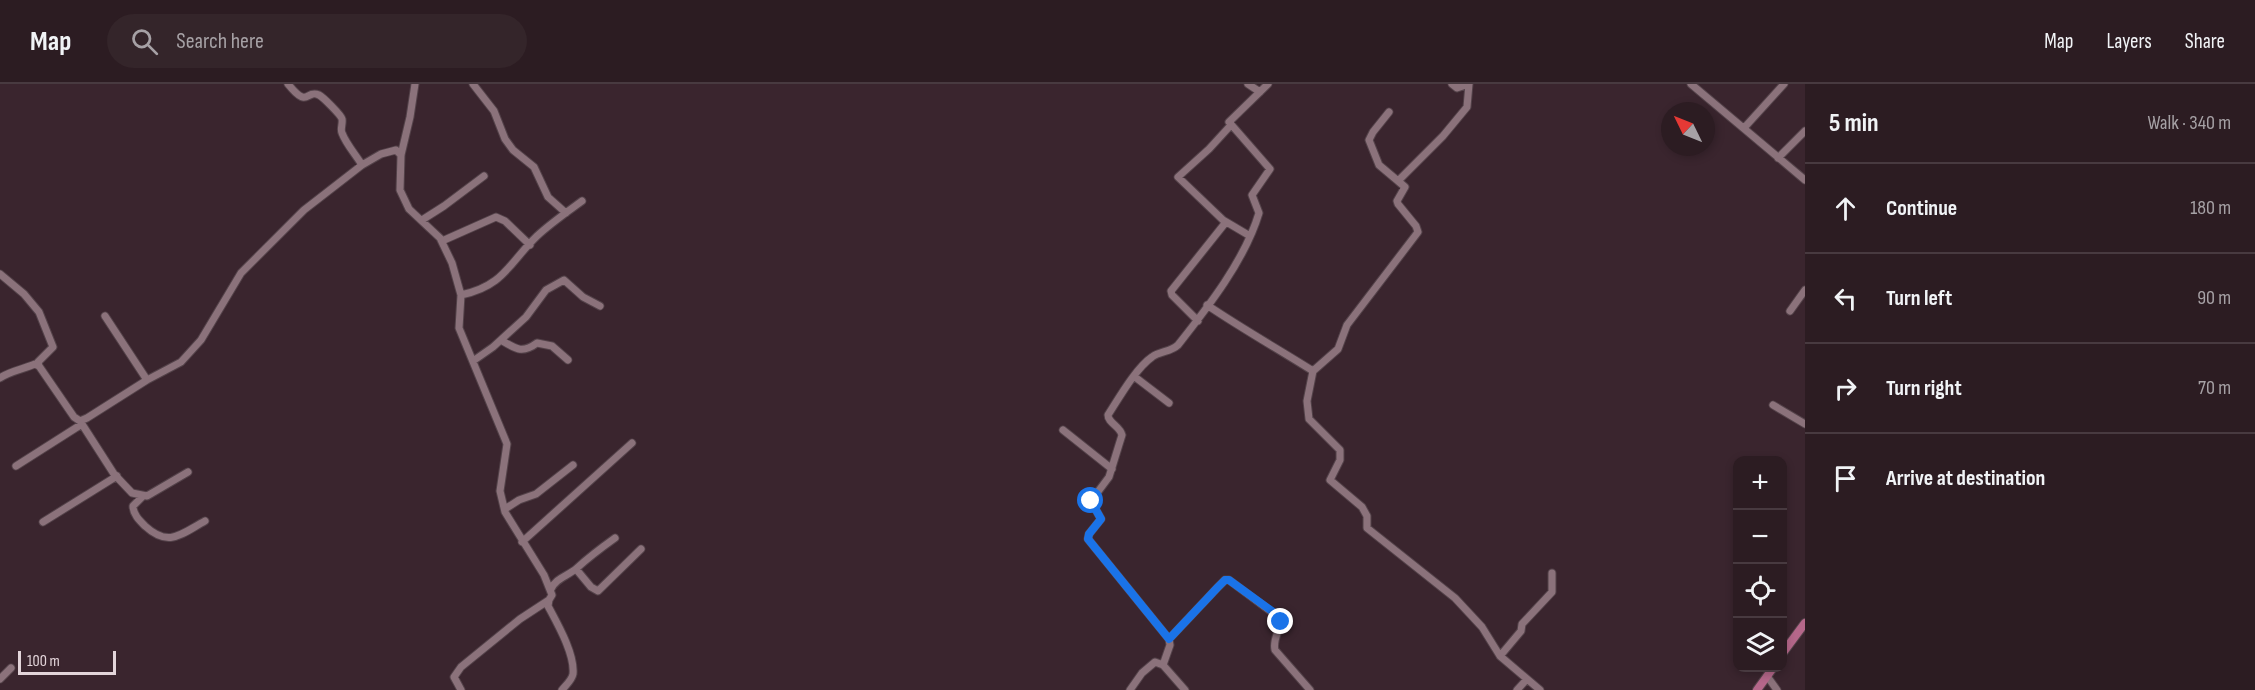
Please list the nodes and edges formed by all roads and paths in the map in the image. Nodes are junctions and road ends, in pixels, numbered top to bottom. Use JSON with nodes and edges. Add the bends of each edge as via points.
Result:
{"nodes":[{"id":1,"x":288,"y":84,"type":"edge"},
{"id":2,"x":472,"y":84,"type":"edge"},
{"id":3,"x":1248,"y":84,"type":"edge"},
{"id":4,"x":1268,"y":84,"type":"edge"},
{"id":5,"x":1452,"y":84,"type":"edge"},
{"id":6,"x":1469,"y":84,"type":"edge"},
{"id":7,"x":1691,"y":84,"type":"edge"},
{"id":8,"x":1785,"y":84,"type":"edge"},
{"id":9,"x":413,"y":85,"type":"edge"},
{"id":10,"x":1260,"y":92,"type":"junction"},
{"id":11,"x":1389,"y":112,"type":"dead end"},
{"id":12,"x":1231,"y":125,"type":"junction"},
{"id":13,"x":1744,"y":128,"type":"junction"},
{"id":14,"x":1805,"y":131,"type":"edge"},
{"id":15,"x":400,"y":155,"type":"junction"},
{"id":16,"x":1778,"y":158,"type":"junction"},
{"id":17,"x":362,"y":165,"type":"junction"},
{"id":18,"x":483,"y":176,"type":"dead end"},
{"id":19,"x":1805,"y":180,"type":"edge"},
{"id":20,"x":1398,"y":181,"type":"junction"},
{"id":21,"x":582,"y":201,"type":"dead end"},
{"id":22,"x":566,"y":213,"type":"junction"},
{"id":23,"x":422,"y":220,"type":"junction"},
{"id":24,"x":1226,"y":222,"type":"junction"},
{"id":25,"x":1250,"y":236,"type":"junction"},
{"id":26,"x":442,"y":241,"type":"junction"},
{"id":27,"x":530,"y":245,"type":"junction"},
{"id":28,"x":0,"y":274,"type":"edge"},
{"id":29,"x":1805,"y":290,"type":"edge"},
{"id":30,"x":461,"y":295,"type":"junction"},
{"id":31,"x":1207,"y":305,"type":"junction"},
{"id":32,"x":600,"y":306,"type":"dead end"},
{"id":33,"x":1790,"y":311,"type":"dead end"},
{"id":34,"x":105,"y":316,"type":"dead end"},
{"id":35,"x":1198,"y":321,"type":"junction"},
{"id":36,"x":501,"y":340,"type":"junction"},
{"id":37,"x":567,"y":360,"type":"dead end"},
{"id":38,"x":473,"y":361,"type":"junction"},
{"id":39,"x":39,"y":366,"type":"junction"},
{"id":40,"x":1313,"y":371,"type":"junction"},
{"id":41,"x":1135,"y":377,"type":"junction"},
{"id":42,"x":0,"y":378,"type":"edge"},
{"id":43,"x":147,"y":380,"type":"junction"},
{"id":44,"x":1169,"y":403,"type":"dead end"},
{"id":45,"x":1773,"y":405,"type":"dead end"},
{"id":46,"x":81,"y":422,"type":"junction"},
{"id":47,"x":1805,"y":424,"type":"edge"},
{"id":48,"x":1063,"y":430,"type":"dead end"},
{"id":49,"x":632,"y":443,"type":"dead end"},
{"id":50,"x":573,"y":465,"type":"dead end"},
{"id":51,"x":16,"y":466,"type":"dead end"},
{"id":52,"x":1112,"y":469,"type":"junction"},
{"id":53,"x":188,"y":472,"type":"dead end"},
{"id":54,"x":117,"y":476,"type":"junction"},
{"id":55,"x":143,"y":496,"type":"junction"},
{"id":56,"x":505,"y":510,"type":"junction"},
{"id":57,"x":205,"y":521,"type":"dead end"},
{"id":58,"x":43,"y":522,"type":"dead end"},
{"id":59,"x":615,"y":538,"type":"dead end"},
{"id":60,"x":522,"y":542,"type":"junction"},
{"id":61,"x":641,"y":549,"type":"dead end"},
{"id":62,"x":576,"y":569,"type":"junction"},
{"id":63,"x":1552,"y":573,"type":"dead end"},
{"id":64,"x":551,"y":589,"type":"junction"},
{"id":65,"x":549,"y":600,"type":"junction"},
{"id":66,"x":1805,"y":623,"type":"edge"},
{"id":67,"x":1169,"y":639,"type":"junction"},
{"id":68,"x":1787,"y":647,"type":"edge"},
{"id":69,"x":1500,"y":656,"type":"junction"},
{"id":70,"x":1162,"y":665,"type":"junction"},
{"id":71,"x":11,"y":668,"type":"dead end"},
{"id":72,"x":1770,"y":672,"type":"edge"},
{"id":73,"x":1767,"y":676,"type":"junction"},
{"id":74,"x":0,"y":679,"type":"edge"},
{"id":75,"x":1527,"y":679,"type":"junction"},
{"id":76,"x":461,"y":690,"type":"edge"},
{"id":77,"x":562,"y":690,"type":"edge"},
{"id":78,"x":1130,"y":690,"type":"edge"},
{"id":79,"x":1185,"y":690,"type":"edge"},
{"id":80,"x":1310,"y":690,"type":"edge"},
{"id":81,"x":1517,"y":690,"type":"edge"},
{"id":82,"x":1540,"y":690,"type":"edge"},
{"id":83,"x":1757,"y":690,"type":"edge"},
{"id":84,"x":1777,"y":690,"type":"edge"}],
"edges":[{"from":1,"to":17,"type":"street","via":[[299,97],[320,95],[339,114],[341,132]]},
{"from":2,"to":22,"type":"street","via":[[494,111],[513,150],[534,167],[548,197]]},
{"from":3,"to":10,"type":"street"},
{"from":4,"to":10,"type":"street"},
{"from":5,"to":6,"type":"street","via":[[1457,88]]},
{"from":6,"to":20,"type":"street","via":[[1467,107]]},
{"from":7,"to":13,"type":"street"},
{"from":8,"to":13,"type":"street"},
{"from":9,"to":15,"type":"street"},
{"from":10,"to":12,"type":"street","via":[[1232,118]]},
{"from":11,"to":20,"type":"street","via":[[1369,140],[1379,165]]},
{"from":12,"to":24,"type":"street","via":[[1178,177]]},
{"from":12,"to":25,"type":"street","via":[[1270,169],[1252,195],[1259,213]]},
{"from":13,"to":16,"type":"street"},
{"from":14,"to":16,"type":"street"},
{"from":15,"to":17,"type":"street","via":[[396,150]]},
{"from":15,"to":23,"type":"street","via":[[400,190],[409,209]]},
{"from":16,"to":19,"type":"street"},
{"from":17,"to":43,"type":"street","via":[[304,210],[241,273],[201,340],[181,362]]},
{"from":18,"to":23,"type":"street"},
{"from":20,"to":40,"type":"street","via":[[1405,187],[1398,204],[1418,232],[1347,325],[1338,349]]},
{"from":21,"to":22,"type":"street"},
{"from":22,"to":27,"type":"street"},
{"from":23,"to":26,"type":"street"},
{"from":24,"to":25,"type":"street"},
{"from":24,"to":35,"type":"street","via":[[1171,291]]},
{"from":25,"to":31,"type":"street","via":[[1237,263]]},
{"from":26,"to":27,"type":"street","via":[[496,217]]},
{"from":26,"to":30,"type":"street"},
{"from":27,"to":30,"type":"street","via":[[495,281]]},
{"from":28,"to":39,"type":"street","via":[[24,294],[43,319],[53,347],[38,362]]},
{"from":29,"to":33,"type":"street"},
{"from":30,"to":38,"type":"street","via":[[459,328]]},
{"from":31,"to":35,"type":"street"},
{"from":31,"to":40,"type":"street"},
{"from":32,"to":36,"type":"street","via":[[564,280],[546,290],[526,317]]},
{"from":34,"to":43,"type":"street"},
{"from":35,"to":41,"type":"street","via":[[1178,345],[1153,356]]},
{"from":36,"to":37,"type":"street","via":[[521,350],[537,343],[549,345]]},
{"from":36,"to":38,"type":"street"},
{"from":38,"to":56,"type":"street","via":[[507,444],[500,491]]},
{"from":39,"to":42,"type":"street","via":[[35,364]]},
{"from":39,"to":46,"type":"street"},
{"from":40,"to":69,"type":"street","via":[[1307,413],[1337,445],[1341,455],[1330,478],[1332,482],[1362,507],[1370,531],[1471,614]]},
{"from":41,"to":44,"type":"street"},
{"from":41,"to":52,"type":"street","via":[[1108,415],[1122,432]]},
{"from":43,"to":46,"type":"street"},
{"from":45,"to":47,"type":"street"},
{"from":46,"to":51,"type":"street"},
{"from":46,"to":54,"type":"street"},
{"from":48,"to":52,"type":"street"},
{"from":49,"to":60,"type":"street"},
{"from":50,"to":56,"type":"street","via":[[536,494]]},
{"from":52,"to":67,"type":"street","via":[[1091,501],[1101,519],[1088,539]]},
{"from":53,"to":55,"type":"street"},
{"from":54,"to":55,"type":"street","via":[[132,492]]},
{"from":54,"to":58,"type":"street"},
{"from":55,"to":57,"type":"street","via":[[133,506],[134,514],[162,538],[172,538]]},
{"from":56,"to":60,"type":"street"},
{"from":59,"to":62,"type":"street"},
{"from":60,"to":64,"type":"street"},
{"from":61,"to":62,"type":"street","via":[[598,591]]},
{"from":62,"to":64,"type":"street"},
{"from":63,"to":69,"type":"street","via":[[1552,592],[1522,624],[1521,631]]},
{"from":64,"to":65,"type":"street"},
{"from":65,"to":76,"type":"street","via":[[461,667],[454,677]]},
{"from":65,"to":77,"type":"street","via":[[573,672]]},
{"from":66,"to":68,"type":"main road"},
{"from":67,"to":70,"type":"street"},
{"from":67,"to":80,"type":"street","via":[[1229,580],[1280,618],[1275,650]]},
{"from":69,"to":75,"type":"street"},
{"from":70,"to":78,"type":"street","via":[[1153,663]]},
{"from":70,"to":79,"type":"street"},
{"from":71,"to":74,"type":"street"},
{"from":72,"to":73,"type":"main road"},
{"from":73,"to":83,"type":"main road"},
{"from":73,"to":84,"type":"street"},
{"from":75,"to":81,"type":"street"},
{"from":75,"to":82,"type":"street"}]}
